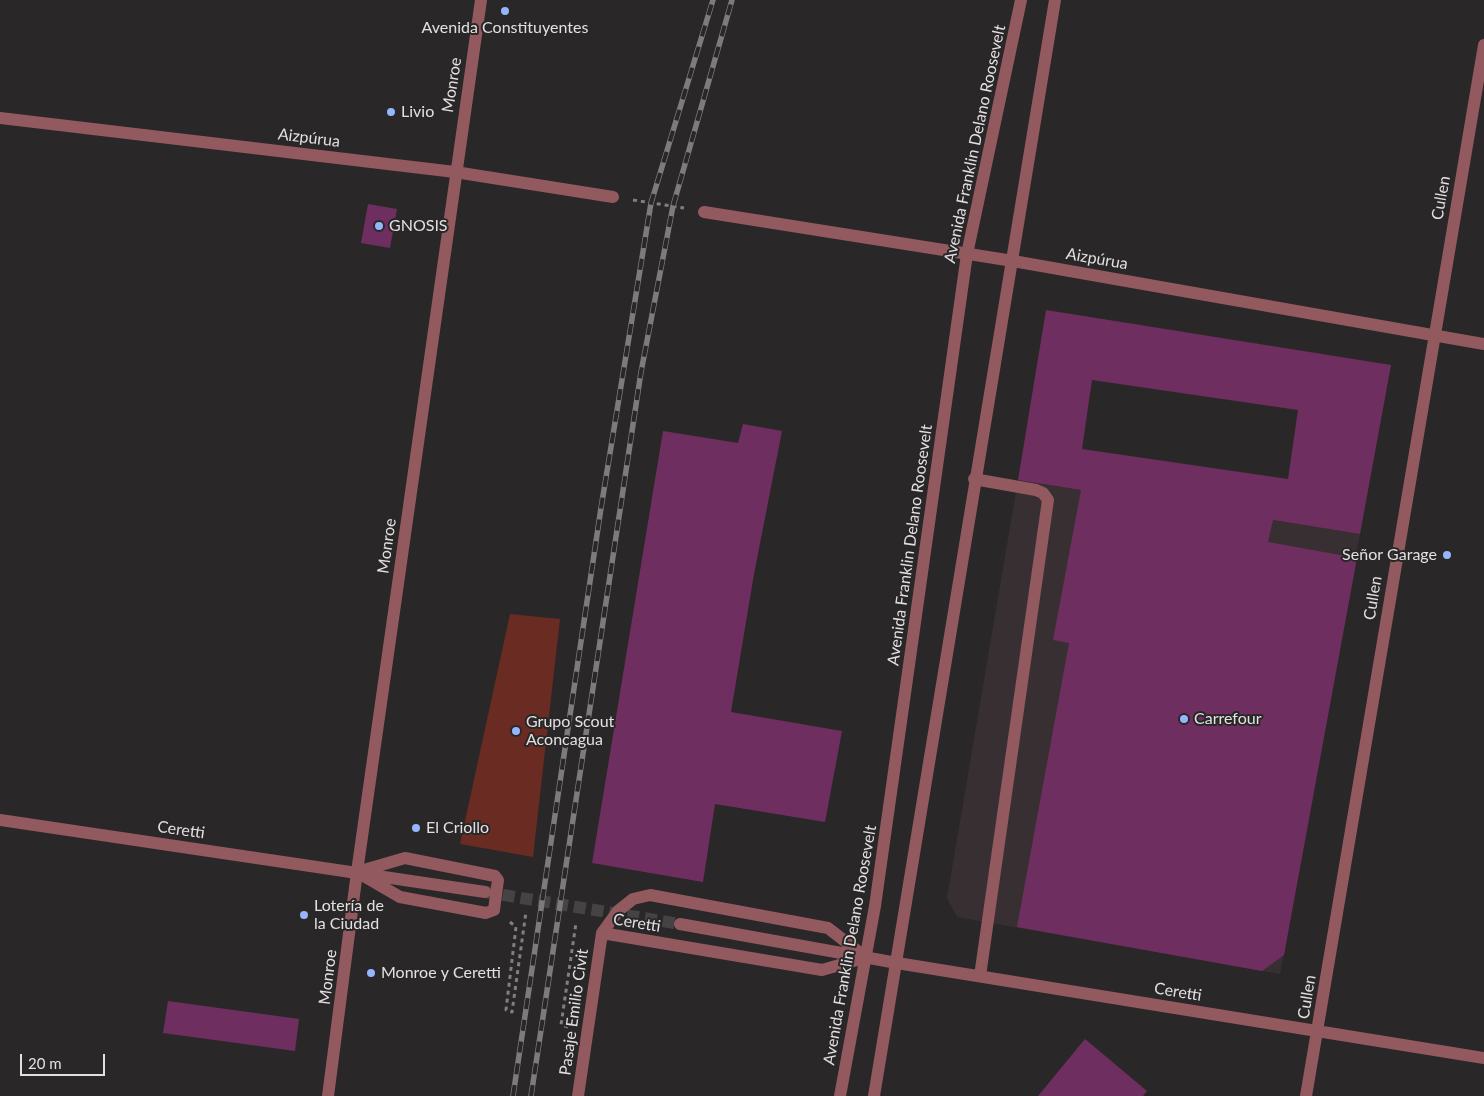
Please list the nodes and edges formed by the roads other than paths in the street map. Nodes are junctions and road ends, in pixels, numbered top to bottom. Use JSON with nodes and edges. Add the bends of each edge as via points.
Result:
{"nodes":[{"id":1,"x":481,"y":0,"type":"edge"},
{"id":2,"x":1021,"y":0,"type":"edge"},
{"id":3,"x":1055,"y":0,"type":"edge"},
{"id":4,"x":1484,"y":46,"type":"edge"},
{"id":5,"x":0,"y":118,"type":"edge"},
{"id":6,"x":455,"y":172,"type":"junction"},
{"id":7,"x":613,"y":197,"type":"road end"},
{"id":8,"x":704,"y":212,"type":"road end"},
{"id":9,"x":968,"y":254,"type":"junction"},
{"id":10,"x":1013,"y":261,"type":"junction"},
{"id":11,"x":1434,"y":336,"type":"junction"},
{"id":12,"x":1484,"y":344,"type":"edge"},
{"id":13,"x":974,"y":479,"type":"junction"},
{"id":14,"x":0,"y":820,"type":"edge"},
{"id":15,"x":357,"y":872,"type":"junction"},
{"id":16,"x":485,"y":892,"type":"tunnel mouth"},
{"id":17,"x":680,"y":924,"type":"tunnel mouth"},
{"id":18,"x":602,"y":933,"type":"junction"},
{"id":19,"x":866,"y":957,"type":"junction"},
{"id":20,"x":897,"y":963,"type":"junction"},
{"id":21,"x":980,"y":976,"type":"junction"},
{"id":22,"x":1317,"y":1032,"type":"junction"},
{"id":23,"x":1484,"y":1058,"type":"edge"},
{"id":24,"x":328,"y":1096,"type":"edge"},
{"id":25,"x":578,"y":1096,"type":"edge"},
{"id":26,"x":840,"y":1096,"type":"edge"},
{"id":27,"x":874,"y":1096,"type":"edge"},
{"id":28,"x":1306,"y":1096,"type":"edge"}],
"edges":[{"from":1,"to":6,"type":"street","name":"Monroe"},
{"from":2,"to":9,"type":"street","name":"Avenida Franklin Delano Roosevelt"},
{"from":3,"to":10,"type":"street"},
{"from":4,"to":11,"type":"street","name":"Cullen"},
{"from":5,"to":6,"type":"street","name":"Aizpúrua"},
{"from":6,"to":7,"type":"street","name":"Aizpúrua"},
{"from":6,"to":15,"type":"street","name":"Monroe"},
{"from":8,"to":9,"type":"street","name":"Aizpúrua"},
{"from":9,"to":10,"type":"street","name":"Aizpúrua"},
{"from":9,"to":19,"type":"street","name":"Avenida Franklin Delano Roosevelt"},
{"from":10,"to":11,"type":"street","name":"Aizpúrua"},
{"from":10,"to":13,"type":"street"},
{"from":11,"to":12,"type":"street","name":"Aizpúrua"},
{"from":11,"to":22,"type":"street","name":"Cullen"},
{"from":13,"to":20,"type":"street"},
{"from":13,"to":21,"type":"street","via":[[1036,490],[1048,500]]},
{"from":14,"to":15,"type":"street","name":"Ceretti"},
{"from":15,"to":15,"type":"street","name":"Ceretti","via":[[400,897],[486,913],[494,910],[498,880],[495,876],[405,858]]},
{"from":15,"to":16,"type":"street","name":"Ceretti"},
{"from":15,"to":24,"type":"street","name":"Monroe"},
{"from":17,"to":19,"type":"street","name":"Ceretti"},
{"from":18,"to":19,"type":"street","name":"Ceretti","via":[[822,970]]},
{"from":18,"to":19,"type":"street","name":"Ceretti","via":[[618,911],[633,899],[650,896],[828,928]]},
{"from":18,"to":25,"type":"street","name":"Pasaje Emilio Civit"},
{"from":19,"to":20,"type":"street","name":"Ceretti"},
{"from":19,"to":26,"type":"street","name":"Avenida Franklin Delano Roosevelt"},
{"from":20,"to":21,"type":"street","name":"Ceretti"},
{"from":20,"to":27,"type":"street"},
{"from":21,"to":22,"type":"street","name":"Ceretti"},
{"from":22,"to":23,"type":"street","name":"Ceretti"},
{"from":22,"to":28,"type":"street","name":"Cullen"}]}
